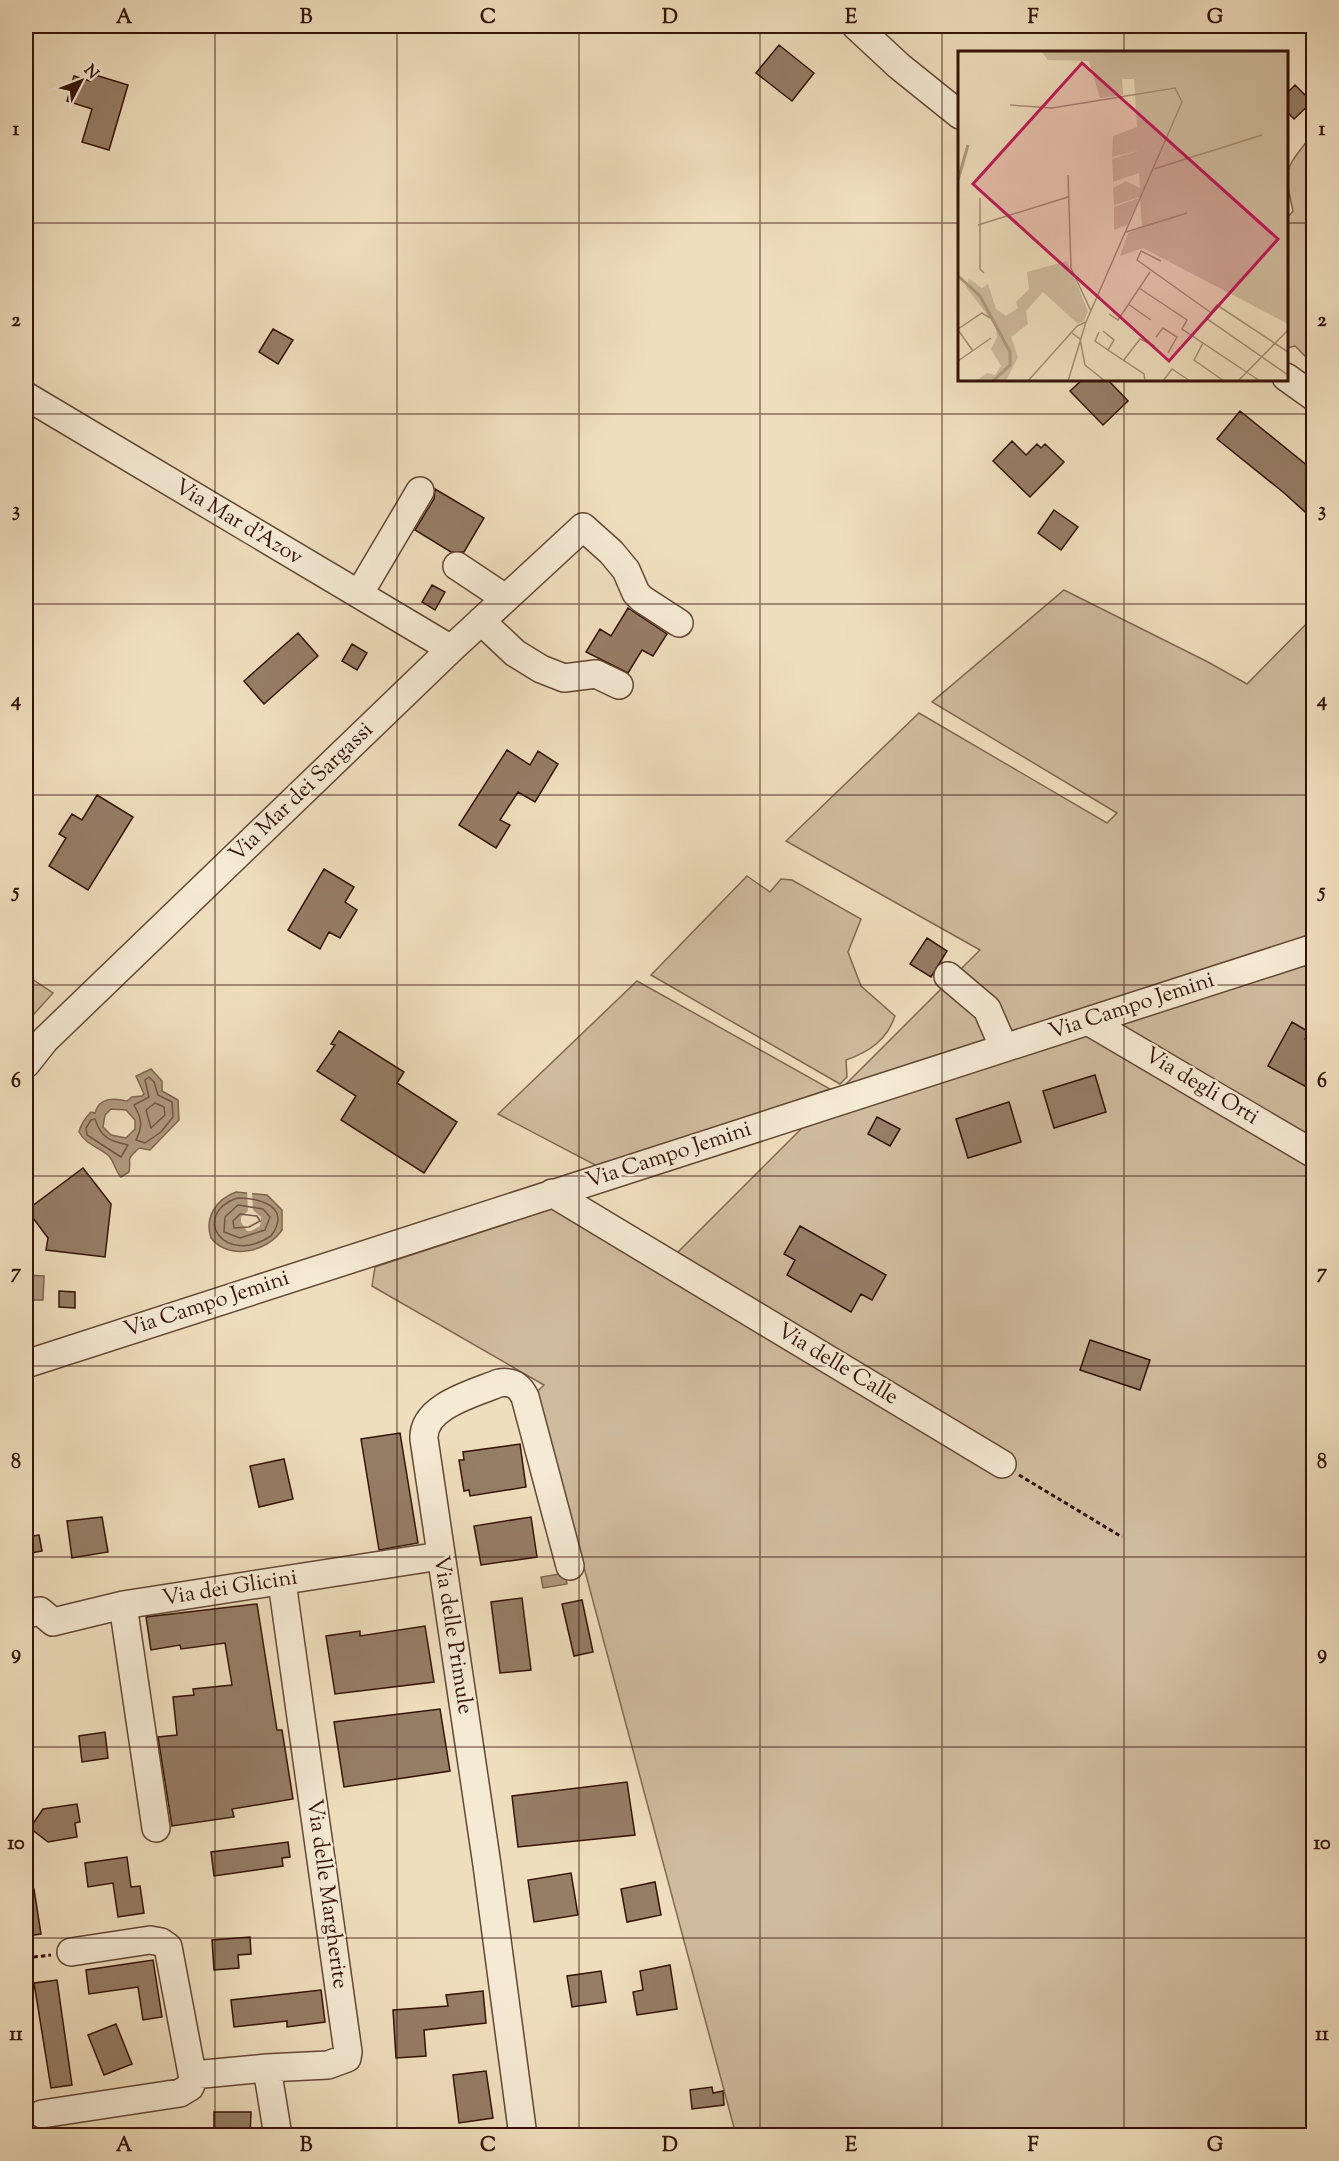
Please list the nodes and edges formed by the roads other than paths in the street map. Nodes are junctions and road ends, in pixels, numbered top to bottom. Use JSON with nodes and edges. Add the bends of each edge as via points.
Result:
{"nodes":[{"id":1,"x":856,"y":26,"type":"edge"},
{"id":2,"x":958,"y":113,"type":"edge"},
{"id":3,"x":1288,"y":378,"type":"edge"},
{"id":4,"x":26,"y":396,"type":"edge"},
{"id":5,"x":1314,"y":398,"type":"edge"},
{"id":6,"x":420,"y":491,"type":"dead end"},
{"id":7,"x":457,"y":566,"type":"dead end"},
{"id":8,"x":359,"y":594,"type":"junction"},
{"id":9,"x":505,"y":598,"type":"junction"},
{"id":10,"x":481,"y":621,"type":"junction"},
{"id":11,"x":679,"y":623,"type":"dead end"},
{"id":12,"x":451,"y":649,"type":"junction"},
{"id":13,"x":619,"y":685,"type":"dead end"},
{"id":14,"x":1314,"y":948,"type":"edge"},
{"id":15,"x":948,"y":976,"type":"dead end"},
{"id":16,"x":1088,"y":1021,"type":"junction"},
{"id":17,"x":1004,"y":1048,"type":"junction"},
{"id":18,"x":26,"y":1064,"type":"edge"},
{"id":19,"x":1314,"y":1154,"type":"edge"},
{"id":20,"x":552,"y":1193,"type":"junction"},
{"id":21,"x":26,"y":1364,"type":"edge"},
{"id":22,"x":1002,"y":1464,"type":"road end"},
{"id":23,"x":440,"y":1556,"type":"junction"},
{"id":24,"x":570,"y":1566,"type":"dead end"},
{"id":25,"x":282,"y":1582,"type":"junction"},
{"id":26,"x":123,"y":1605,"type":"junction"},
{"id":27,"x":26,"y":1614,"type":"edge"},
{"id":28,"x":156,"y":1828,"type":"dead end"},
{"id":29,"x":70,"y":1952,"type":"dead end"},
{"id":30,"x":267,"y":2068,"type":"junction"},
{"id":31,"x":193,"y":2075,"type":"junction"},
{"id":32,"x":42,"y":2114,"type":"dead end"},
{"id":33,"x":278,"y":2136,"type":"edge"},
{"id":34,"x":523,"y":2136,"type":"edge"}],
"edges":[{"from":1,"to":2,"type":"street"},
{"from":3,"to":5,"type":"street"},
{"from":4,"to":8,"type":"street","name":"Via Mar d'Azov"},
{"from":6,"to":8,"type":"street"},
{"from":7,"to":9,"type":"street"},
{"from":8,"to":12,"type":"street","name":"Via Mar d'Azov"},
{"from":9,"to":10,"type":"street","name":"Via Mar dei Sargassi"},
{"from":9,"to":11,"type":"street","name":"Via Mar dei Sargassi","via":[[583,526],[626,570],[636,593]]},
{"from":10,"to":12,"type":"street","name":"Via Mar dei Sargassi"},
{"from":10,"to":13,"type":"street","via":[[515,653],[541,669],[564,678],[596,674]]},
{"from":12,"to":18,"type":"street","name":"Via Mar dei Sargassi","via":[[45,1040]]},
{"from":14,"to":16,"type":"street","name":"Via Campo Jemini"},
{"from":15,"to":17,"type":"street","via":[[987,1009]]},
{"from":16,"to":17,"type":"street","name":"Via Campo Jemini"},
{"from":16,"to":19,"type":"street","name":"Via degli Orti"},
{"from":17,"to":20,"type":"street","name":"Via Campo Jemini","via":[[932,1083]]},
{"from":20,"to":21,"type":"street","name":"Via Campo Jemini"},
{"from":20,"to":22,"type":"street","name":"Via delle Calle"},
{"from":23,"to":24,"type":"street","name":"Via delle Primule","via":[[424,1439],[426,1426],[447,1406],[510,1382],[525,1397]]},
{"from":23,"to":25,"type":"street","name":"Via dei Glicini"},
{"from":23,"to":34,"type":"street","name":"Via delle Primule"},
{"from":25,"to":26,"type":"street","name":"Via dei Glicini"},
{"from":25,"to":30,"type":"street","name":"Via delle Margherite","via":[[348,2052],[347,2058],[335,2064]]},
{"from":26,"to":27,"type":"street","name":"Via dei Glicini","via":[[53,1622],[40,1611]]},
{"from":26,"to":28,"type":"street"},
{"from":29,"to":31,"type":"street","via":[[150,1940],[168,1947]]},
{"from":30,"to":31,"type":"street"},
{"from":30,"to":33,"type":"street"},
{"from":31,"to":32,"type":"street","via":[[190,2087],[180,2093]]}]}
